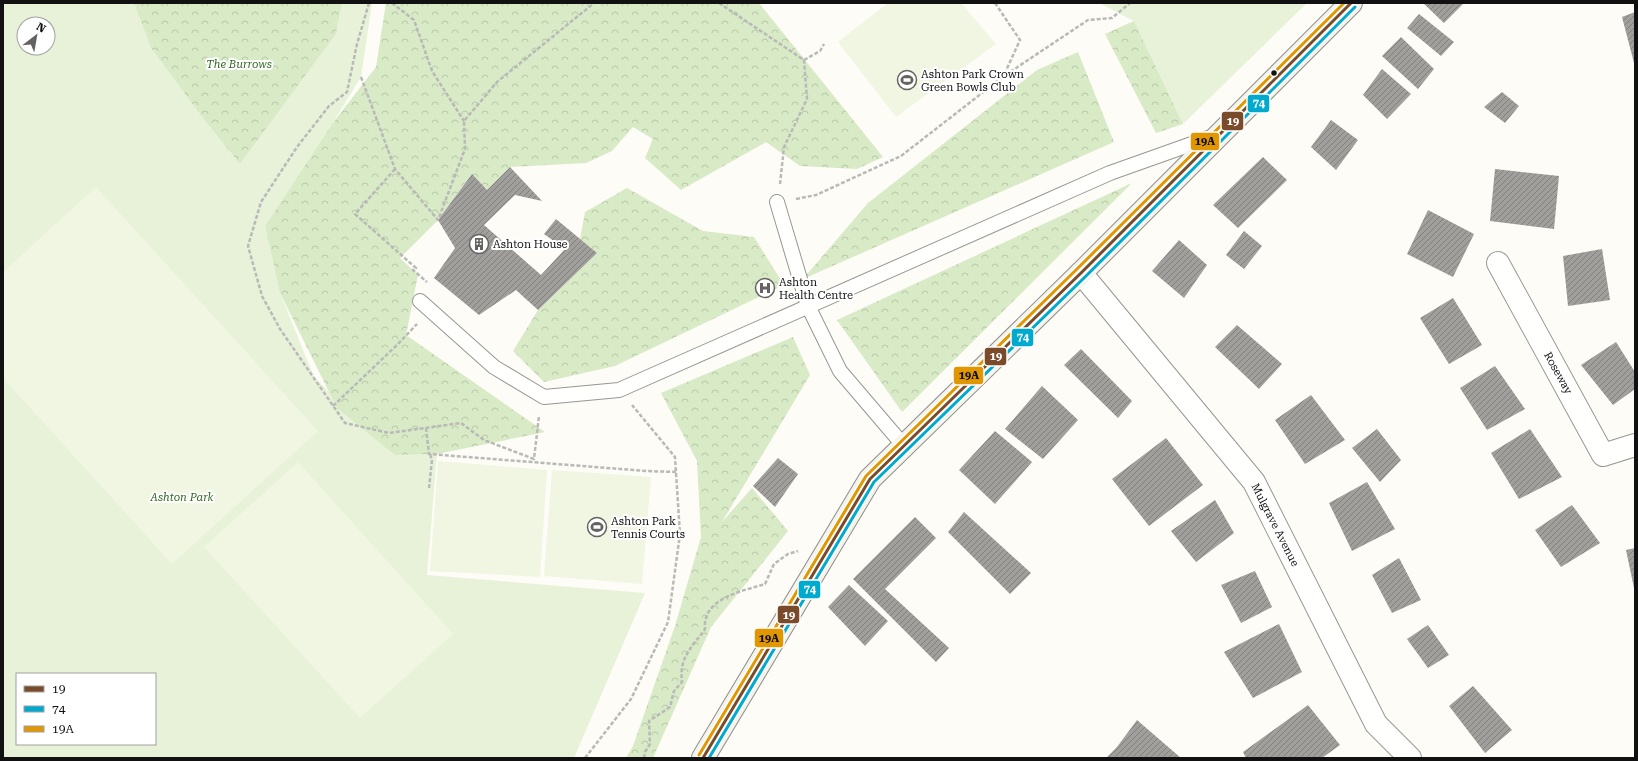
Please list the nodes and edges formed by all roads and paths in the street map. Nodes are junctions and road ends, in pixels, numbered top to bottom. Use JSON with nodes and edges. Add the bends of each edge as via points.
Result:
{"nodes":[{"id":1,"x":369,"y":3,"type":"edge"},
{"id":2,"x":392,"y":3,"type":"edge"},
{"id":3,"x":585,"y":3,"type":"edge"},
{"id":4,"x":594,"y":3,"type":"edge"},
{"id":5,"x":719,"y":3,"type":"edge"},
{"id":6,"x":995,"y":3,"type":"edge"},
{"id":7,"x":1130,"y":3,"type":"edge"},
{"id":8,"x":1351,"y":3,"type":"edge"},
{"id":9,"x":590,"y":5,"type":"junction"},
{"id":10,"x":824,"y":44,"type":"dead end"},
{"id":11,"x":804,"y":60,"type":"junction"},
{"id":12,"x":1004,"y":76,"type":"junction"},
{"id":13,"x":361,"y":77,"type":"dead end"},
{"id":14,"x":464,"y":120,"type":"junction"},
{"id":15,"x":1221,"y":133,"type":"junction"},
{"id":16,"x":395,"y":169,"type":"junction"},
{"id":17,"x":777,"y":202,"type":"junction"},
{"id":18,"x":1498,"y":263,"type":"dead end"},
{"id":19,"x":1081,"y":273,"type":"junction"},
{"id":20,"x":425,"y":305,"type":"junction"},
{"id":21,"x":808,"y":306,"type":"junction"},
{"id":22,"x":620,"y":390,"type":"junction"},
{"id":23,"x":544,"y":397,"type":"junction"},
{"id":24,"x":333,"y":406,"type":"junction"},
{"id":25,"x":426,"y":428,"type":"junction"},
{"id":26,"x":1635,"y":445,"type":"edge"},
{"id":27,"x":904,"y":446,"type":"junction"},
{"id":28,"x":430,"y":454,"type":"junction"},
{"id":29,"x":534,"y":459,"type":"junction"},
{"id":30,"x":537,"y":463,"type":"junction"},
{"id":31,"x":676,"y":472,"type":"junction"},
{"id":32,"x":429,"y":488,"type":"dead end"},
{"id":33,"x":804,"y":548,"type":"dead end"},
{"id":34,"x":585,"y":758,"type":"edge"},
{"id":35,"x":644,"y":758,"type":"edge"},
{"id":36,"x":703,"y":758,"type":"edge"},
{"id":37,"x":1410,"y":758,"type":"edge"}],
"edges":[{"from":1,"to":24,"type":"path","via":[[346,92],[329,106],[297,147],[261,202],[248,246],[262,296],[280,329]]},
{"from":2,"to":14,"type":"path","via":[[414,20],[432,71]]},
{"from":3,"to":9,"type":"path"},
{"from":4,"to":9,"type":"path"},
{"from":5,"to":11,"type":"path"},
{"from":6,"to":12,"type":"path","via":[[1020,40]]},
{"from":7,"to":12,"type":"path","via":[[1112,18],[1088,20]]},
{"from":8,"to":15,"type":"street"},
{"from":9,"to":14,"type":"path","via":[[496,82]]},
{"from":10,"to":11,"type":"path","via":[[820,51]]},
{"from":11,"to":17,"type":"path","via":[[807,99],[784,147]]},
{"from":12,"to":17,"type":"path","via":[[900,156],[816,195]]},
{"from":13,"to":16,"type":"path"},
{"from":14,"to":16,"type":"path","via":[[465,149],[438,220]]},
{"from":15,"to":19,"type":"street"},
{"from":15,"to":21,"type":"lane","via":[[1110,173]]},
{"from":16,"to":20,"type":"path","via":[[355,214],[416,268],[413,270],[429,283]]},
{"from":17,"to":21,"type":"lane"},
{"from":18,"to":26,"type":"street","name":"Roseway","via":[[1603,455]]},
{"from":19,"to":27,"type":"street"},
{"from":19,"to":37,"type":"street","name":"Mulgrave Avenue","via":[[1254,482],[1376,724]]},
{"from":20,"to":23,"type":"lane","via":[[494,367]]},
{"from":20,"to":24,"type":"path","via":[[398,344]]},
{"from":21,"to":22,"type":"lane"},
{"from":21,"to":27,"type":"lane","via":[[840,371]]},
{"from":22,"to":23,"type":"lane"},
{"from":22,"to":31,"type":"path","via":[[675,457]]},
{"from":23,"to":29,"type":"path","via":[[539,409]]},
{"from":24,"to":25,"type":"path","via":[[345,423],[389,433]]},
{"from":25,"to":28,"type":"path"},
{"from":25,"to":29,"type":"path","via":[[461,423],[484,440]]},
{"from":27,"to":36,"type":"street","via":[[870,479]]},
{"from":28,"to":30,"type":"path"},
{"from":28,"to":32,"type":"path","via":[[432,460]]},
{"from":29,"to":30,"type":"path"},
{"from":30,"to":31,"type":"path"},
{"from":31,"to":34,"type":"path","via":[[680,534],[668,622],[630,699]]},
{"from":33,"to":35,"type":"path","via":[[788,554],[774,564],[765,584],[728,596],[707,615],[705,629],[682,663],[682,682],[674,691],[670,707],[649,721],[650,744]]}]}
